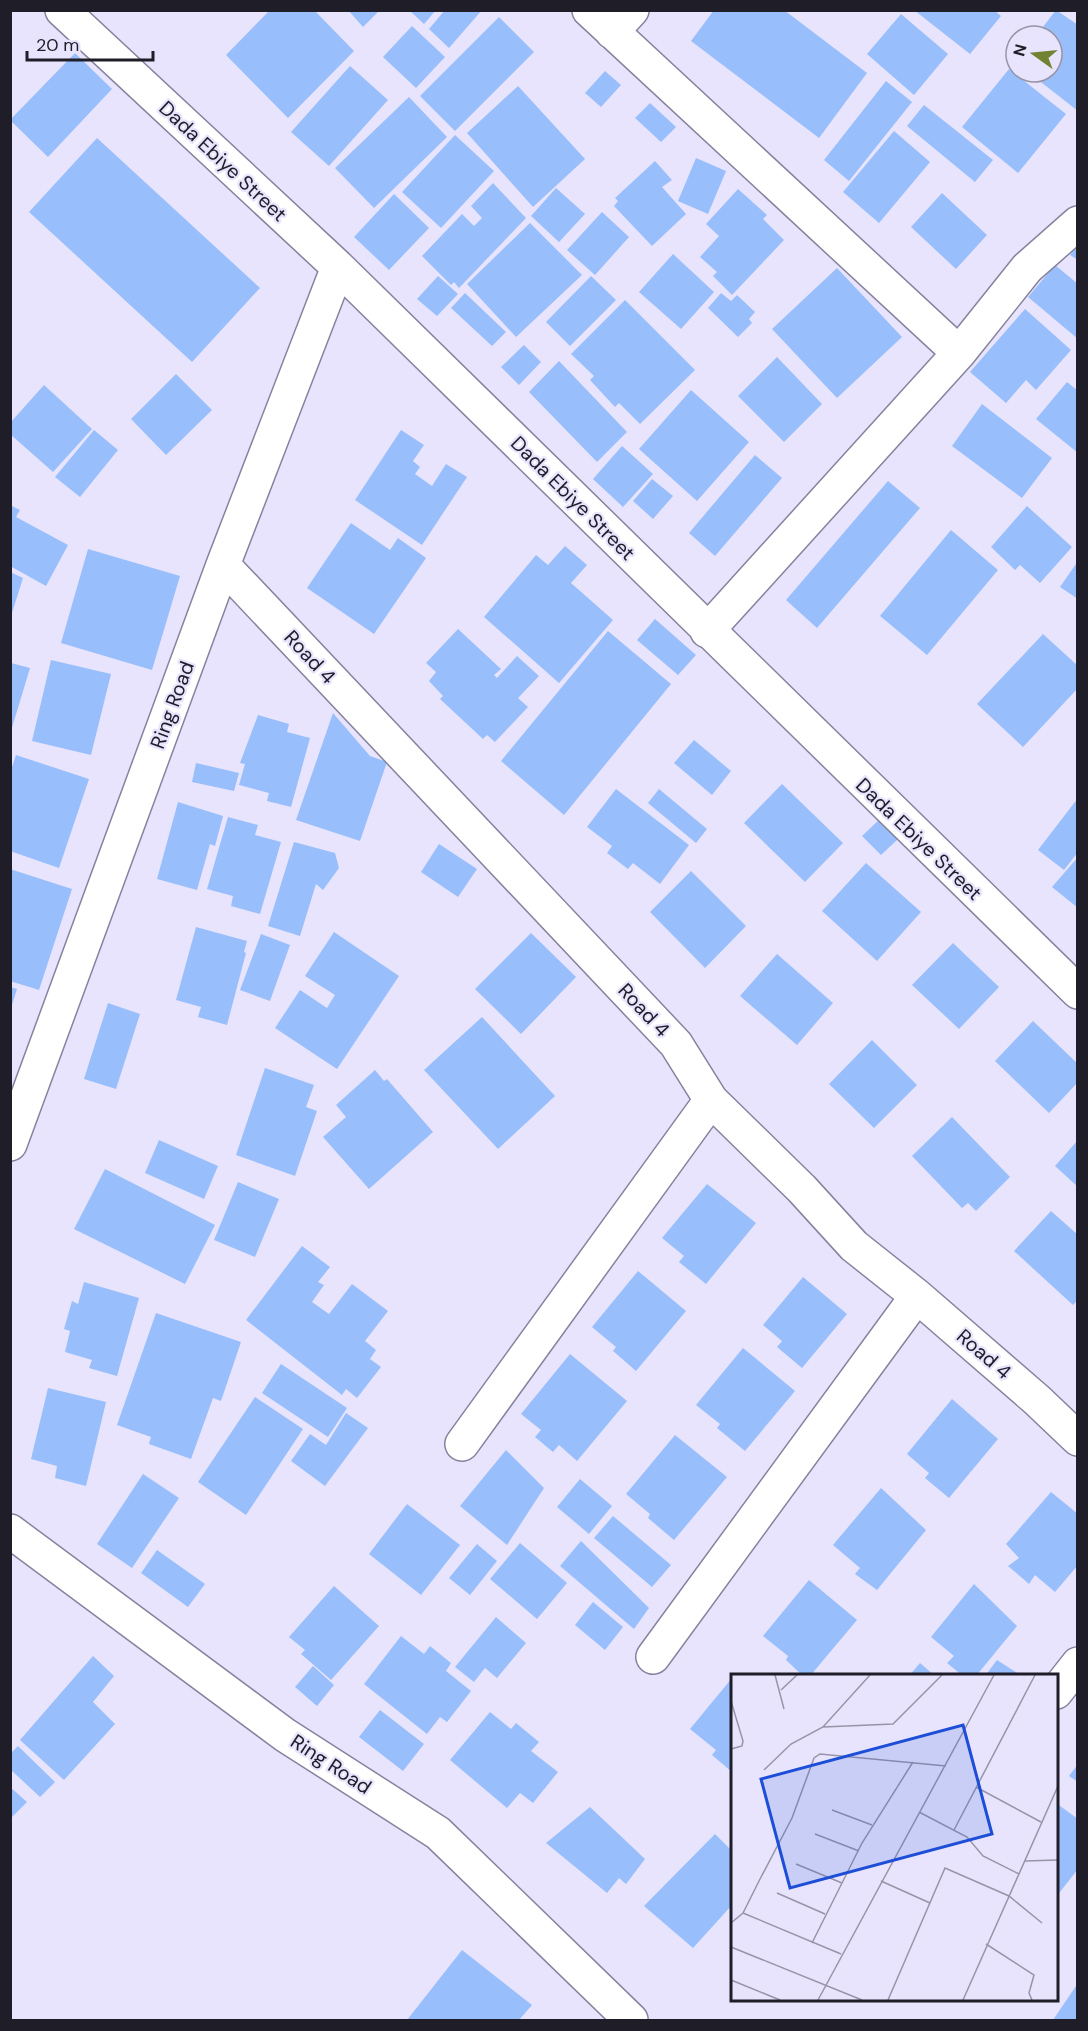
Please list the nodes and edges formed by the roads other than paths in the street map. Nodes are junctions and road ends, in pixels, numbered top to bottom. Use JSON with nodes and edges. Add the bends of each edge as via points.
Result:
{"nodes":[{"id":1,"x":62,"y":10,"type":"edge"},
{"id":2,"x":611,"y":18,"type":"edge"},
{"id":3,"x":1077,"y":223,"type":"edge"},
{"id":4,"x":338,"y":267,"type":"junction"},
{"id":5,"x":959,"y":353,"type":"junction"},
{"id":6,"x":223,"y":565,"type":"junction"},
{"id":7,"x":708,"y":631,"type":"junction"},
{"id":8,"x":1077,"y":993,"type":"edge"},
{"id":9,"x":711,"y":1100,"type":"junction"},
{"id":10,"x":10,"y":1143,"type":"edge"},
{"id":11,"x":917,"y":1296,"type":"junction"},
{"id":12,"x":1077,"y":1439,"type":"edge"},
{"id":13,"x":462,"y":1444,"type":"dead end"},
{"id":14,"x":10,"y":1531,"type":"edge"},
{"id":15,"x":653,"y":1657,"type":"dead end"},
{"id":16,"x":1077,"y":1664,"type":"edge"},
{"id":17,"x":1058,"y":1689,"type":"edge"},
{"id":18,"x":631,"y":2020,"type":"edge"}],
"edges":[{"from":1,"to":4,"type":"street","name":"Dada Ebiye Street"},
{"from":2,"to":5,"type":"street"},
{"from":3,"to":5,"type":"street","via":[[1027,268]]},
{"from":4,"to":6,"type":"street","name":"Ring Road"},
{"from":4,"to":7,"type":"street","name":"Dada Ebiye Street"},
{"from":5,"to":7,"type":"street"},
{"from":6,"to":9,"type":"street","name":"Road 4","via":[[676,1044]]},
{"from":6,"to":10,"type":"street","name":"Ring Road"},
{"from":7,"to":8,"type":"street","name":"Dada Ebiye Street"},
{"from":9,"to":11,"type":"street","name":"Road 4","via":[[854,1246]]},
{"from":9,"to":13,"type":"street"},
{"from":11,"to":12,"type":"street","name":"Road 4"},
{"from":11,"to":15,"type":"street"},
{"from":14,"to":18,"type":"street","name":"Ring Road","via":[[285,1735],[438,1833]]},
{"from":16,"to":17,"type":"street"}]}
